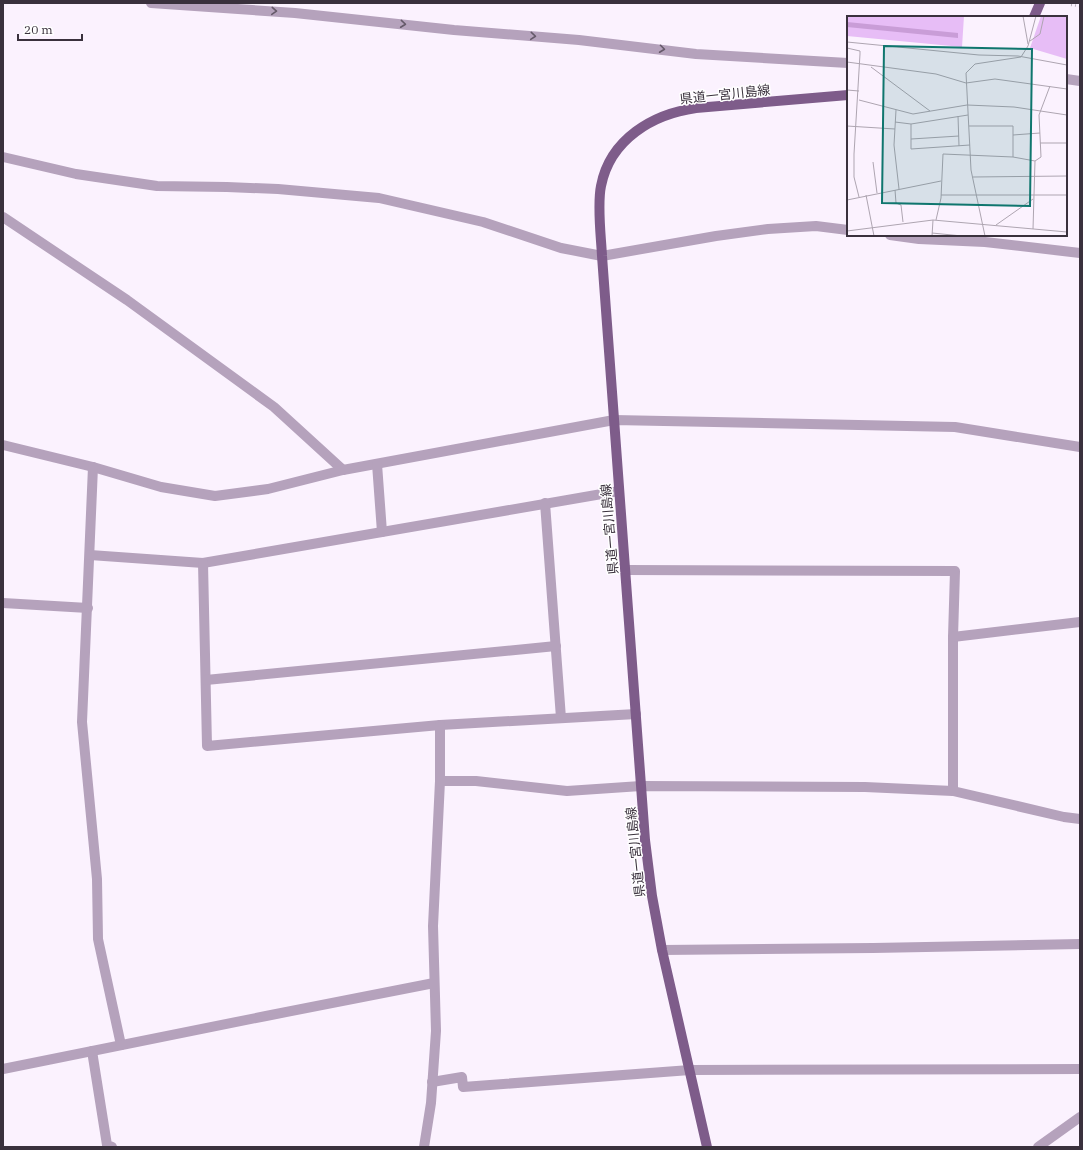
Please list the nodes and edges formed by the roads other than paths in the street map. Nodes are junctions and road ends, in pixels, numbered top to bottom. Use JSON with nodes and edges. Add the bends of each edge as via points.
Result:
{"nodes":[{"id":1,"x":151,"y":3,"type":"edge"},
{"id":2,"x":1040,"y":3,"type":"edge"},
{"id":3,"x":1034,"y":16,"type":"edge"},
{"id":4,"x":847,"y":62,"type":"edge"},
{"id":5,"x":1067,"y":79,"type":"edge"},
{"id":6,"x":1080,"y":81,"type":"edge"},
{"id":7,"x":847,"y":95,"type":"edge"},
{"id":8,"x":3,"y":157,"type":"edge"},
{"id":9,"x":3,"y":217,"type":"edge"},
{"id":10,"x":847,"y":230,"type":"edge"},
{"id":11,"x":897,"y":236,"type":"edge"},
{"id":12,"x":1080,"y":253,"type":"edge"},
{"id":13,"x":602,"y":256,"type":"junction"},
{"id":14,"x":614,"y":420,"type":"junction"},
{"id":15,"x":3,"y":445,"type":"edge"},
{"id":16,"x":1080,"y":447,"type":"edge"},
{"id":17,"x":377,"y":464,"type":"junction"},
{"id":18,"x":93,"y":467,"type":"junction"},
{"id":19,"x":343,"y":470,"type":"junction"},
{"id":20,"x":619,"y":491,"type":"junction"},
{"id":21,"x":545,"y":503,"type":"junction"},
{"id":22,"x":382,"y":532,"type":"junction"},
{"id":23,"x":90,"y":555,"type":"junction"},
{"id":24,"x":203,"y":563,"type":"junction"},
{"id":25,"x":626,"y":570,"type":"junction"},
{"id":26,"x":3,"y":603,"type":"edge"},
{"id":27,"x":88,"y":608,"type":"junction"},
{"id":28,"x":1080,"y":622,"type":"edge"},
{"id":29,"x":953,"y":636,"type":"junction"},
{"id":30,"x":556,"y":646,"type":"junction"},
{"id":31,"x":206,"y":680,"type":"junction"},
{"id":32,"x":636,"y":714,"type":"junction"},
{"id":33,"x":561,"y":718,"type":"junction"},
{"id":34,"x":440,"y":725,"type":"junction"},
{"id":35,"x":440,"y":781,"type":"junction"},
{"id":36,"x":642,"y":786,"type":"junction"},
{"id":37,"x":952,"y":791,"type":"junction"},
{"id":38,"x":1080,"y":819,"type":"edge"},
{"id":39,"x":1080,"y":944,"type":"edge"},
{"id":40,"x":662,"y":950,"type":"junction"},
{"id":41,"x":434,"y":983,"type":"junction"},
{"id":42,"x":121,"y":1045,"type":"junction"},
{"id":43,"x":92,"y":1051,"type":"junction"},
{"id":44,"x":1080,"y":1068,"type":"edge"},
{"id":45,"x":3,"y":1069,"type":"edge"},
{"id":46,"x":690,"y":1070,"type":"junction"},
{"id":47,"x":432,"y":1082,"type":"junction"},
{"id":48,"x":1080,"y":1117,"type":"edge"},
{"id":49,"x":112,"y":1147,"type":"edge"},
{"id":50,"x":424,"y":1147,"type":"edge"},
{"id":51,"x":707,"y":1147,"type":"edge"},
{"id":52,"x":1038,"y":1147,"type":"edge"}],
"edges":[{"from":1,"to":4,"type":"street","one_way":true,"via":[[295,13],[579,40],[696,54]]},
{"from":2,"to":3,"type":"main road"},
{"from":5,"to":6,"type":"street"},
{"from":7,"to":13,"type":"main road","name":"県道一宮川島線","via":[[681,110],[664,115],[639,129],[613,156],[601,186]]},
{"from":8,"to":13,"type":"street","via":[[76,174],[157,186],[278,189],[379,198],[483,222],[561,248]]},
{"from":9,"to":19,"type":"street","via":[[127,300],[274,407]]},
{"from":10,"to":13,"type":"street","via":[[816,226],[768,229]]},
{"from":11,"to":12,"type":"street","via":[[984,242]]},
{"from":13,"to":14,"type":"main road","name":"県道一宮川島線"},
{"from":14,"to":16,"type":"street","via":[[955,427]]},
{"from":14,"to":17,"type":"street"},
{"from":14,"to":20,"type":"main road","name":"県道一宮川島線"},
{"from":15,"to":18,"type":"street"},
{"from":17,"to":19,"type":"street"},
{"from":17,"to":22,"type":"street"},
{"from":18,"to":19,"type":"street","via":[[161,487],[215,496],[268,489]]},
{"from":18,"to":23,"type":"street"},
{"from":20,"to":21,"type":"street"},
{"from":20,"to":25,"type":"main road","name":"県道一宮川島線"},
{"from":21,"to":22,"type":"street"},
{"from":21,"to":30,"type":"street"},
{"from":22,"to":24,"type":"street"},
{"from":23,"to":24,"type":"street"},
{"from":23,"to":27,"type":"street"},
{"from":24,"to":31,"type":"street"},
{"from":25,"to":29,"type":"street","via":[[955,571]]},
{"from":25,"to":32,"type":"main road","name":"県道一宮川島線"},
{"from":26,"to":27,"type":"street"},
{"from":27,"to":42,"type":"street","via":[[82,722],[96,879],[98,939]]},
{"from":28,"to":29,"type":"street"},
{"from":29,"to":37,"type":"street"},
{"from":30,"to":31,"type":"street"},
{"from":30,"to":33,"type":"street"},
{"from":31,"to":34,"type":"street","via":[[207,746]]},
{"from":32,"to":33,"type":"street"},
{"from":32,"to":36,"type":"main road","name":"県道一宮川島線"},
{"from":33,"to":34,"type":"street"},
{"from":34,"to":35,"type":"street"},
{"from":35,"to":36,"type":"street","via":[[476,781],[567,791]]},
{"from":35,"to":41,"type":"street","via":[[433,926]]},
{"from":36,"to":37,"type":"street","via":[[865,787]]},
{"from":36,"to":40,"type":"main road","name":"県道一宮川島線","via":[[645,840]]},
{"from":37,"to":38,"type":"street"},
{"from":39,"to":40,"type":"street"},
{"from":40,"to":46,"type":"main road","name":"県道一宮川島線"},
{"from":41,"to":42,"type":"street"},
{"from":41,"to":47,"type":"street","via":[[436,1031]]},
{"from":42,"to":43,"type":"street"},
{"from":43,"to":45,"type":"street"},
{"from":43,"to":49,"type":"street","via":[[107,1145]]},
{"from":44,"to":46,"type":"street"},
{"from":46,"to":47,"type":"street","via":[[463,1087],[462,1077]]},
{"from":46,"to":51,"type":"main road","name":"県道一宮川島線"},
{"from":47,"to":50,"type":"street"},
{"from":48,"to":52,"type":"street"}]}
